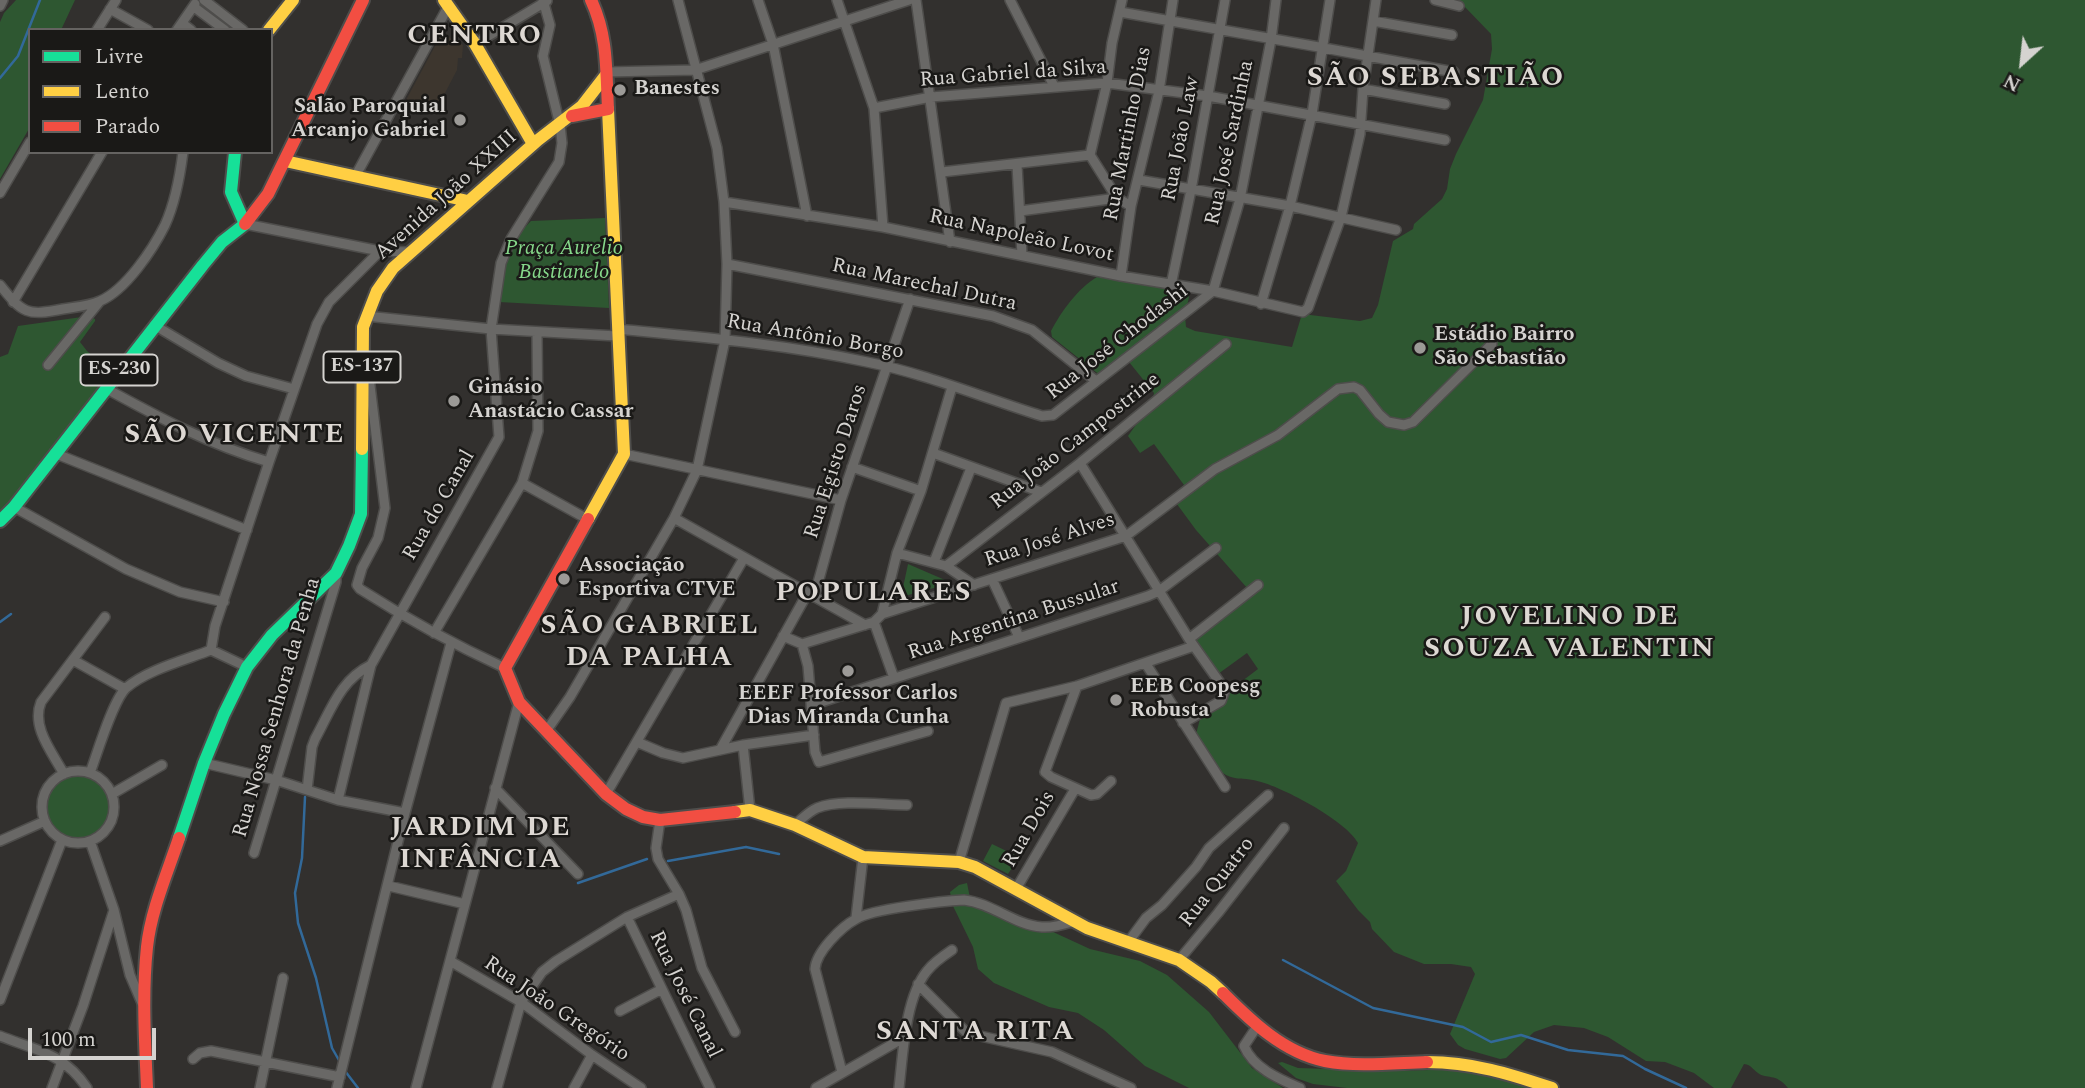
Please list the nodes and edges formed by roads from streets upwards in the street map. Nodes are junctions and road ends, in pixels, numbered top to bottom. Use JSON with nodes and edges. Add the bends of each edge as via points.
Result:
{"nodes":[{"id":1,"x":3,"y":0,"type":"edge"},
{"id":2,"x":116,"y":0,"type":"edge"},
{"id":3,"x":204,"y":0,"type":"edge"},
{"id":4,"x":293,"y":0,"type":"edge"},
{"id":5,"x":363,"y":0,"type":"edge"},
{"id":6,"x":591,"y":0,"type":"edge"},
{"id":7,"x":678,"y":0,"type":"edge"},
{"id":8,"x":758,"y":0,"type":"edge"},
{"id":9,"x":837,"y":0,"type":"edge"},
{"id":10,"x":909,"y":0,"type":"edge"},
{"id":11,"x":916,"y":0,"type":"edge"},
{"id":12,"x":1010,"y":0,"type":"edge"},
{"id":13,"x":1122,"y":0,"type":"edge"},
{"id":14,"x":1173,"y":0,"type":"edge"},
{"id":15,"x":1225,"y":0,"type":"edge"},
{"id":16,"x":1276,"y":0,"type":"edge"},
{"id":17,"x":1329,"y":0,"type":"edge"},
{"id":18,"x":1376,"y":0,"type":"edge"},
{"id":19,"x":1435,"y":0,"type":"edge"},
{"id":20,"x":546,"y":1,"type":"edge"},
{"id":21,"x":196,"y":3,"type":"edge"},
{"id":22,"x":446,"y":4,"type":"edge"},
{"id":23,"x":0,"y":6,"type":"edge"},
{"id":24,"x":1459,"y":6,"type":"dead end"},
{"id":25,"x":110,"y":9,"type":"junction"},
{"id":26,"x":1119,"y":12,"type":"junction"},
{"id":27,"x":1168,"y":20,"type":"junction"},
{"id":28,"x":844,"y":21,"type":"junction"},
{"id":29,"x":1373,"y":21,"type":"junction"},
{"id":30,"x":179,"y":27,"type":"edge"},
{"id":31,"x":98,"y":28,"type":"edge"},
{"id":32,"x":144,"y":28,"type":"edge"},
{"id":33,"x":223,"y":28,"type":"edge"},
{"id":34,"x":240,"y":28,"type":"edge"},
{"id":35,"x":271,"y":28,"type":"edge"},
{"id":36,"x":1220,"y":29,"type":"junction"},
{"id":37,"x":1452,"y":35,"type":"dead end"},
{"id":38,"x":1270,"y":40,"type":"junction"},
{"id":39,"x":475,"y":44,"type":"junction"},
{"id":40,"x":773,"y":44,"type":"junction"},
{"id":41,"x":1321,"y":46,"type":"junction"},
{"id":42,"x":1368,"y":55,"type":"junction"},
{"id":43,"x":695,"y":70,"type":"junction"},
{"id":44,"x":1454,"y":72,"type":"dead end"},
{"id":45,"x":606,"y":74,"type":"junction"},
{"id":46,"x":1107,"y":83,"type":"junction"},
{"id":47,"x":1054,"y":86,"type":"junction"},
{"id":48,"x":1363,"y":89,"type":"junction"},
{"id":49,"x":1159,"y":91,"type":"junction"},
{"id":50,"x":1208,"y":96,"type":"junction"},
{"id":51,"x":931,"y":97,"type":"junction"},
{"id":52,"x":1258,"y":104,"type":"junction"},
{"id":53,"x":1445,"y":104,"type":"dead end"},
{"id":54,"x":874,"y":108,"type":"junction"},
{"id":55,"x":608,"y":109,"type":"junction"},
{"id":56,"x":1312,"y":114,"type":"junction"},
{"id":57,"x":565,"y":120,"type":"junction"},
{"id":58,"x":1361,"y":125,"type":"junction"},
{"id":59,"x":1445,"y":140,"type":"dead end"},
{"id":60,"x":533,"y":144,"type":"junction"},
{"id":61,"x":28,"y":145,"type":"edge"},
{"id":62,"x":101,"y":154,"type":"edge"},
{"id":63,"x":183,"y":154,"type":"edge"},
{"id":64,"x":235,"y":154,"type":"edge"},
{"id":65,"x":1090,"y":156,"type":"junction"},
{"id":66,"x":285,"y":161,"type":"junction"},
{"id":67,"x":1017,"y":165,"type":"junction"},
{"id":68,"x":942,"y":172,"type":"junction"},
{"id":69,"x":356,"y":175,"type":"junction"},
{"id":70,"x":1139,"y":180,"type":"junction"},
{"id":71,"x":1191,"y":190,"type":"junction"},
{"id":72,"x":0,"y":193,"type":"edge"},
{"id":73,"x":1117,"y":198,"type":"junction"},
{"id":74,"x":1240,"y":199,"type":"junction"},
{"id":75,"x":468,"y":201,"type":"junction"},
{"id":76,"x":724,"y":202,"type":"junction"},
{"id":77,"x":1131,"y":206,"type":"junction"},
{"id":78,"x":1290,"y":206,"type":"junction"},
{"id":79,"x":1020,"y":211,"type":"junction"},
{"id":80,"x":807,"y":216,"type":"junction"},
{"id":81,"x":1341,"y":217,"type":"junction"},
{"id":82,"x":245,"y":224,"type":"junction"},
{"id":83,"x":883,"y":227,"type":"junction"},
{"id":84,"x":1396,"y":230,"type":"dead end"},
{"id":85,"x":950,"y":242,"type":"junction"},
{"id":86,"x":380,"y":251,"type":"junction"},
{"id":87,"x":410,"y":252,"type":"junction"},
{"id":88,"x":1022,"y":255,"type":"junction"},
{"id":89,"x":727,"y":264,"type":"junction"},
{"id":90,"x":1121,"y":276,"type":"junction"},
{"id":91,"x":0,"y":285,"type":"edge"},
{"id":92,"x":1171,"y":285,"type":"junction"},
{"id":93,"x":1213,"y":291,"type":"junction"},
{"id":94,"x":910,"y":299,"type":"junction"},
{"id":95,"x":100,"y":301,"type":"junction"},
{"id":96,"x":13,"y":302,"type":"junction"},
{"id":97,"x":1261,"y":304,"type":"junction"},
{"id":98,"x":364,"y":322,"type":"junction"},
{"id":99,"x":154,"y":326,"type":"junction"},
{"id":100,"x":491,"y":329,"type":"junction"},
{"id":101,"x":537,"y":332,"type":"junction"},
{"id":102,"x":617,"y":332,"type":"junction"},
{"id":103,"x":725,"y":340,"type":"junction"},
{"id":104,"x":1226,"y":344,"type":"dead end"},
{"id":105,"x":1492,"y":344,"type":"dead end"},
{"id":106,"x":48,"y":365,"type":"dead end"},
{"id":107,"x":887,"y":366,"type":"junction"},
{"id":108,"x":1096,"y":381,"type":"junction"},
{"id":109,"x":953,"y":387,"type":"junction"},
{"id":110,"x":105,"y":388,"type":"junction"},
{"id":111,"x":294,"y":389,"type":"junction"},
{"id":112,"x":1042,"y":416,"type":"joint"},
{"id":113,"x":54,"y":453,"type":"junction"},
{"id":114,"x":933,"y":453,"type":"junction"},
{"id":115,"x":624,"y":454,"type":"junction"},
{"id":116,"x":268,"y":461,"type":"junction"},
{"id":117,"x":1080,"y":463,"type":"junction"},
{"id":118,"x":852,"y":467,"type":"junction"},
{"id":119,"x":971,"y":468,"type":"junction"},
{"id":120,"x":697,"y":470,"type":"junction"},
{"id":121,"x":522,"y":483,"type":"junction"},
{"id":122,"x":921,"y":491,"type":"junction"},
{"id":123,"x":1041,"y":492,"type":"junction"},
{"id":124,"x":841,"y":500,"type":"junction"},
{"id":125,"x":14,"y":507,"type":"junction"},
{"id":126,"x":674,"y":518,"type":"junction"},
{"id":127,"x":589,"y":520,"type":"junction"},
{"id":128,"x":0,"y":521,"type":"edge"},
{"id":129,"x":247,"y":530,"type":"junction"},
{"id":130,"x":1126,"y":536,"type":"junction"},
{"id":131,"x":1216,"y":548,"type":"dead end"},
{"id":132,"x":897,"y":553,"type":"junction"},
{"id":133,"x":744,"y":558,"type":"junction"},
{"id":134,"x":934,"y":562,"type":"junction"},
{"id":135,"x":946,"y":566,"type":"junction"},
{"id":136,"x":336,"y":573,"type":"junction"},
{"id":137,"x":992,"y":579,"type":"junction"},
{"id":138,"x":974,"y":585,"type":"junction"},
{"id":139,"x":1258,"y":585,"type":"dead end"},
{"id":140,"x":1159,"y":591,"type":"junction"},
{"id":141,"x":811,"y":596,"type":"junction"},
{"id":142,"x":224,"y":602,"type":"junction"},
{"id":143,"x":399,"y":614,"type":"junction"},
{"id":144,"x":882,"y":614,"type":"junction"},
{"id":145,"x":104,"y":617,"type":"dead end"},
{"id":146,"x":869,"y":624,"type":"junction"},
{"id":147,"x":434,"y":633,"type":"junction"},
{"id":148,"x":783,"y":636,"type":"junction"},
{"id":149,"x":1019,"y":637,"type":"junction"},
{"id":150,"x":451,"y":643,"type":"junction"},
{"id":151,"x":1191,"y":643,"type":"junction"},
{"id":152,"x":802,"y":644,"type":"junction"},
{"id":153,"x":211,"y":650,"type":"junction"},
{"id":154,"x":73,"y":660,"type":"junction"},
{"id":155,"x":1146,"y":664,"type":"junction"},
{"id":156,"x":371,"y":665,"type":"junction"},
{"id":157,"x":247,"y":667,"type":"junction"},
{"id":158,"x":505,"y":668,"type":"junction"},
{"id":159,"x":894,"y":678,"type":"junction"},
{"id":160,"x":1077,"y":686,"type":"junction"},
{"id":161,"x":125,"y":689,"type":"junction"},
{"id":162,"x":519,"y":702,"type":"junction"},
{"id":163,"x":812,"y":705,"type":"junction"},
{"id":164,"x":1183,"y":723,"type":"junction"},
{"id":165,"x":547,"y":730,"type":"junction"},
{"id":166,"x":928,"y":731,"type":"dead end"},
{"id":167,"x":814,"y":734,"type":"junction"},
{"id":168,"x":637,"y":742,"type":"junction"},
{"id":169,"x":743,"y":745,"type":"junction"},
{"id":170,"x":720,"y":750,"type":"junction"},
{"id":171,"x":204,"y":763,"type":"junction"},
{"id":172,"x":162,"y":765,"type":"dead end"},
{"id":173,"x":90,"y":773,"type":"junction"},
{"id":174,"x":64,"y":774,"type":"junction"},
{"id":175,"x":276,"y":780,"type":"junction"},
{"id":176,"x":1111,"y":781,"type":"dead end"},
{"id":177,"x":1224,"y":787,"type":"dead end"},
{"id":178,"x":495,"y":788,"type":"junction"},
{"id":179,"x":1074,"y":789,"type":"junction"},
{"id":180,"x":307,"y":790,"type":"junction"},
{"id":181,"x":112,"y":794,"type":"junction"},
{"id":182,"x":606,"y":794,"type":"junction"},
{"id":183,"x":1268,"y":795,"type":"dead end"},
{"id":184,"x":338,"y":800,"type":"junction"},
{"id":185,"x":907,"y":806,"type":"dead end"},
{"id":186,"x":750,"y":810,"type":"junction"},
{"id":187,"x":405,"y":813,"type":"junction"},
{"id":188,"x":660,"y":820,"type":"junction"},
{"id":189,"x":45,"y":821,"type":"junction"},
{"id":190,"x":795,"y":825,"type":"junction"},
{"id":191,"x":1284,"y":828,"type":"dead end"},
{"id":192,"x":62,"y":840,"type":"junction"},
{"id":193,"x":0,"y":841,"type":"edge"},
{"id":194,"x":90,"y":841,"type":"junction"},
{"id":195,"x":254,"y":853,"type":"dead end"},
{"id":196,"x":863,"y":858,"type":"junction"},
{"id":197,"x":959,"y":862,"type":"junction"},
{"id":198,"x":578,"y":874,"type":"dead end"},
{"id":199,"x":389,"y":886,"type":"junction"},
{"id":200,"x":1016,"y":889,"type":"junction"},
{"id":201,"x":679,"y":894,"type":"junction"},
{"id":202,"x":465,"y":904,"type":"junction"},
{"id":203,"x":114,"y":910,"type":"junction"},
{"id":204,"x":627,"y":918,"type":"junction"},
{"id":205,"x":856,"y":918,"type":"junction"},
{"id":206,"x":1075,"y":921,"type":"junction"},
{"id":207,"x":1129,"y":941,"type":"junction"},
{"id":208,"x":952,"y":950,"type":"dead end"},
{"id":209,"x":1178,"y":960,"type":"junction"},
{"id":210,"x":450,"y":961,"type":"junction"},
{"id":211,"x":283,"y":978,"type":"dead end"},
{"id":212,"x":918,"y":984,"type":"junction"},
{"id":213,"x":662,"y":989,"type":"junction"},
{"id":214,"x":0,"y":1000,"type":"edge"},
{"id":215,"x":521,"y":1002,"type":"junction"},
{"id":216,"x":144,"y":1007,"type":"junction"},
{"id":217,"x":621,"y":1011,"type":"dead end"},
{"id":218,"x":1258,"y":1025,"type":"junction"},
{"id":219,"x":735,"y":1032,"type":"dead end"},
{"id":220,"x":0,"y":1036,"type":"edge"},
{"id":221,"x":905,"y":1037,"type":"junction"},
{"id":222,"x":592,"y":1055,"type":"junction"},
{"id":223,"x":62,"y":1059,"type":"junction"},
{"id":224,"x":193,"y":1059,"type":"dead end"},
{"id":225,"x":265,"y":1064,"type":"junction"},
{"id":226,"x":842,"y":1072,"type":"junction"},
{"id":227,"x":341,"y":1074,"type":"junction"},
{"id":228,"x":52,"y":1088,"type":"edge"},
{"id":229,"x":87,"y":1088,"type":"edge"},
{"id":230,"x":148,"y":1088,"type":"edge"},
{"id":231,"x":260,"y":1088,"type":"edge"},
{"id":232,"x":337,"y":1088,"type":"edge"},
{"id":233,"x":416,"y":1088,"type":"edge"},
{"id":234,"x":497,"y":1088,"type":"edge"},
{"id":235,"x":574,"y":1088,"type":"edge"},
{"id":236,"x":641,"y":1088,"type":"edge"},
{"id":237,"x":710,"y":1088,"type":"edge"},
{"id":238,"x":816,"y":1088,"type":"edge"},
{"id":239,"x":899,"y":1088,"type":"edge"},
{"id":240,"x":1131,"y":1088,"type":"edge"},
{"id":241,"x":1300,"y":1088,"type":"edge"},
{"id":242,"x":1552,"y":1088,"type":"edge"}],
"edges":[{"from":1,"to":23,"type":"street"},
{"from":2,"to":25,"type":"street"},
{"from":3,"to":34,"type":"street"},
{"from":4,"to":35,"type":"street"},
{"from":5,"to":66,"type":"street"},
{"from":6,"to":45,"type":"street","via":[[606,36]]},
{"from":7,"to":43,"type":"street"},
{"from":8,"to":40,"type":"street"},
{"from":9,"to":28,"type":"street"},
{"from":10,"to":28,"type":"street"},
{"from":11,"to":51,"type":"street"},
{"from":12,"to":47,"type":"street"},
{"from":13,"to":26,"type":"street"},
{"from":14,"to":27,"type":"street","name":"Rua Martinho Dias"},
{"from":15,"to":36,"type":"street","name":"Rua João Law"},
{"from":16,"to":38,"type":"street","name":"Rua José Sardinha"},
{"from":17,"to":41,"type":"street"},
{"from":18,"to":29,"type":"street"},
{"from":19,"to":24,"type":"street"},
{"from":20,"to":39,"type":"street"},
{"from":20,"to":57,"type":"street","name":"Rua do Canal","via":[[550,25],[543,55]]},
{"from":21,"to":30,"type":"street"},
{"from":21,"to":33,"type":"street"},
{"from":22,"to":39,"type":"street"},
{"from":22,"to":69,"type":"street"},
{"from":25,"to":31,"type":"street"},
{"from":25,"to":32,"type":"street"},
{"from":26,"to":27,"type":"street"},
{"from":26,"to":46,"type":"street"},
{"from":27,"to":36,"type":"street"},
{"from":27,"to":49,"type":"street","name":"Rua Martinho Dias"},
{"from":28,"to":40,"type":"street"},
{"from":28,"to":54,"type":"street"},
{"from":29,"to":37,"type":"street"},
{"from":29,"to":42,"type":"street"},
{"from":36,"to":38,"type":"street"},
{"from":36,"to":50,"type":"street","name":"Rua João Law"},
{"from":38,"to":41,"type":"street"},
{"from":38,"to":52,"type":"street","name":"Rua José Sardinha"},
{"from":39,"to":60,"type":"street"},
{"from":40,"to":43,"type":"street"},
{"from":40,"to":80,"type":"street"},
{"from":41,"to":42,"type":"street"},
{"from":41,"to":56,"type":"street"},
{"from":42,"to":44,"type":"street"},
{"from":42,"to":48,"type":"street"},
{"from":43,"to":45,"type":"street"},
{"from":43,"to":76,"type":"street","via":[[717,148]]},
{"from":45,"to":55,"type":"street"},
{"from":45,"to":57,"type":"street","name":"Avenida João XXIII","number":"ES-137"},
{"from":46,"to":47,"type":"street","name":"Rua Gabriel da Silva"},
{"from":46,"to":49,"type":"street","name":"Rua Gabriel da Silva"},
{"from":46,"to":65,"type":"street"},
{"from":47,"to":51,"type":"street","name":"Rua Gabriel da Silva"},
{"from":48,"to":53,"type":"street"},
{"from":48,"to":58,"type":"street"},
{"from":49,"to":50,"type":"street","name":"Rua Gabriel da Silva"},
{"from":49,"to":70,"type":"street","name":"Rua Martinho Dias"},
{"from":50,"to":52,"type":"street","name":"Rua Gabriel da Silva"},
{"from":50,"to":71,"type":"street","name":"Rua João Law"},
{"from":51,"to":54,"type":"street","name":"Rua Gabriel da Silva"},
{"from":51,"to":68,"type":"street"},
{"from":52,"to":56,"type":"street","name":"Rua Gabriel da Silva"},
{"from":52,"to":74,"type":"street","name":"Rua José Sardinha"},
{"from":54,"to":83,"type":"street"},
{"from":55,"to":57,"type":"street","number":"ES-137"},
{"from":55,"to":102,"type":"street"},
{"from":56,"to":58,"type":"street","name":"Rua Gabriel da Silva"},
{"from":56,"to":78,"type":"street"},
{"from":57,"to":60,"type":"street","name":"Avenida João XXIII","number":"ES-137"},
{"from":57,"to":100,"type":"street","name":"Rua do Canal","via":[[559,162],[505,251]]},
{"from":58,"to":59,"type":"street","name":"Rua Gabriel da Silva"},
{"from":58,"to":81,"type":"street"},
{"from":60,"to":75,"type":"street","name":"Avenida João XXIII","number":"ES-137"},
{"from":61,"to":72,"type":"street"},
{"from":62,"to":96,"type":"street"},
{"from":63,"to":95,"type":"street","via":[[165,224],[140,264]]},
{"from":64,"to":82,"type":"street","via":[[231,192]]},
{"from":65,"to":67,"type":"street"},
{"from":65,"to":73,"type":"street"},
{"from":66,"to":69,"type":"street"},
{"from":66,"to":82,"type":"street","via":[[261,206]]},
{"from":67,"to":68,"type":"street"},
{"from":67,"to":79,"type":"street"},
{"from":68,"to":85,"type":"street"},
{"from":69,"to":75,"type":"street"},
{"from":70,"to":71,"type":"street"},
{"from":70,"to":77,"type":"street","name":"Rua Martinho Dias"},
{"from":71,"to":74,"type":"street"},
{"from":71,"to":92,"type":"street","name":"Rua João Law"},
{"from":73,"to":77,"type":"street"},
{"from":73,"to":79,"type":"street"},
{"from":74,"to":78,"type":"street"},
{"from":74,"to":93,"type":"street","name":"Rua José Sardinha"},
{"from":75,"to":87,"type":"street","name":"Avenida João XXIII","number":"ES-137"},
{"from":76,"to":80,"type":"street","name":"Rua Napoleão Lovot"},
{"from":76,"to":89,"type":"street"},
{"from":77,"to":90,"type":"street","name":"Rua Martinho Dias"},
{"from":78,"to":81,"type":"street"},
{"from":78,"to":97,"type":"street"},
{"from":79,"to":88,"type":"street"},
{"from":80,"to":83,"type":"street","name":"Rua Napoleão Lovot"},
{"from":81,"to":84,"type":"street"},
{"from":81,"to":97,"type":"street","name":"Rua Napoleão Lovot","via":[[1305,312]]},
{"from":82,"to":86,"type":"street"},
{"from":82,"to":99,"type":"street","number":"ES-230","via":[[222,242]]},
{"from":83,"to":85,"type":"street","name":"Rua Napoleão Lovot"},
{"from":85,"to":88,"type":"street","name":"Rua Napoleão Lovot"},
{"from":86,"to":87,"type":"street"},
{"from":86,"to":111,"type":"street","via":[[328,302]]},
{"from":87,"to":98,"type":"street","name":"Avenida João XXIII","number":"ES-137","via":[[377,291]]},
{"from":88,"to":90,"type":"street","name":"Rua Napoleão Lovot"},
{"from":89,"to":94,"type":"street","name":"Rua Marechal Dutra"},
{"from":89,"to":103,"type":"street"},
{"from":90,"to":92,"type":"street","name":"Rua Napoleão Lovot"},
{"from":91,"to":96,"type":"street"},
{"from":92,"to":93,"type":"street","name":"Rua Napoleão Lovot"},
{"from":93,"to":97,"type":"street","name":"Rua Napoleão Lovot"},
{"from":93,"to":108,"type":"street","name":"Rua José Chodashi"},
{"from":94,"to":107,"type":"street","name":"Rua Egisto Daros"},
{"from":94,"to":108,"type":"street","name":"Rua Marechal Dutra","via":[[1018,323]]},
{"from":95,"to":96,"type":"street","via":[[43,313],[28,312]]},
{"from":95,"to":106,"type":"street"},
{"from":98,"to":100,"type":"street","name":"Rua Antônio Borgo"},
{"from":98,"to":136,"type":"street","name":"Avenida João XXIII","number":"ES-137","via":[[361,514]]},
{"from":98,"to":143,"type":"street","via":[[386,508],[357,585]]},
{"from":99,"to":110,"type":"street","number":"ES-230"},
{"from":99,"to":111,"type":"street","via":[[246,376]]},
{"from":100,"to":101,"type":"street","name":"Rua Antônio Borgo"},
{"from":100,"to":143,"type":"street","name":"Rua do Canal","via":[[499,437]]},
{"from":101,"to":102,"type":"street","name":"Rua Antônio Borgo"},
{"from":101,"to":121,"type":"street","via":[[538,431]]},
{"from":102,"to":103,"type":"street","name":"Rua Antônio Borgo"},
{"from":102,"to":115,"type":"street"},
{"from":103,"to":107,"type":"street","name":"Rua Antônio Borgo"},
{"from":103,"to":120,"type":"street"},
{"from":104,"to":117,"type":"street","name":"Rua João Campostrine"},
{"from":105,"to":130,"type":"street","name":"Rua José Alves","via":[[1413,422],[1388,422],[1360,390],[1338,389],[1278,435],[1215,469]]},
{"from":107,"to":109,"type":"street","name":"Rua Antônio Borgo"},
{"from":107,"to":118,"type":"street","name":"Rua Egisto Daros"},
{"from":108,"to":112,"type":"street","name":"Rua José Chodashi","via":[[1053,415]]},
{"from":109,"to":112,"type":"street","name":"Rua Antônio Borgo"},
{"from":109,"to":114,"type":"street"},
{"from":110,"to":113,"type":"street","number":"ES-230"},
{"from":110,"to":116,"type":"street","via":[[176,427]]},
{"from":111,"to":116,"type":"street"},
{"from":113,"to":125,"type":"street","number":"ES-230"},
{"from":113,"to":129,"type":"street"},
{"from":114,"to":119,"type":"street"},
{"from":114,"to":122,"type":"street"},
{"from":115,"to":120,"type":"street"},
{"from":115,"to":127,"type":"street"},
{"from":116,"to":129,"type":"street"},
{"from":117,"to":123,"type":"street","name":"Rua João Campostrine"},
{"from":117,"to":130,"type":"street"},
{"from":118,"to":122,"type":"street"},
{"from":118,"to":124,"type":"street","name":"Rua Egisto Daros"},
{"from":119,"to":123,"type":"street"},
{"from":119,"to":134,"type":"street"},
{"from":120,"to":124,"type":"street"},
{"from":120,"to":126,"type":"street"},
{"from":121,"to":127,"type":"street"},
{"from":121,"to":147,"type":"street"},
{"from":122,"to":132,"type":"street"},
{"from":123,"to":135,"type":"street","name":"Rua João Campostrine"},
{"from":124,"to":141,"type":"street","name":"Rua Egisto Daros"},
{"from":125,"to":128,"type":"street","number":"ES-230"},
{"from":125,"to":142,"type":"street","via":[[126,569],[180,592]]},
{"from":126,"to":133,"type":"street"},
{"from":126,"to":165,"type":"street"},
{"from":127,"to":158,"type":"street"},
{"from":129,"to":142,"type":"street"},
{"from":130,"to":137,"type":"street","name":"Rua José Alves"},
{"from":130,"to":140,"type":"street"},
{"from":131,"to":140,"type":"street","name":"Rua Argentina Bussular"},
{"from":132,"to":134,"type":"street"},
{"from":132,"to":144,"type":"street"},
{"from":133,"to":141,"type":"street"},
{"from":133,"to":168,"type":"street"},
{"from":134,"to":135,"type":"street"},
{"from":135,"to":138,"type":"street"},
{"from":136,"to":157,"type":"street","name":"Avenida João XXIII","number":"ES-137","via":[[272,635]]},
{"from":136,"to":175,"type":"street","name":"Rua Nossa Senhora da Penha"},
{"from":137,"to":138,"type":"street","name":"Rua José Alves"},
{"from":137,"to":149,"type":"street"},
{"from":138,"to":144,"type":"street","name":"Rua José Alves"},
{"from":139,"to":151,"type":"street"},
{"from":140,"to":149,"type":"street","name":"Rua Argentina Bussular"},
{"from":140,"to":151,"type":"street"},
{"from":141,"to":146,"type":"street"},
{"from":141,"to":148,"type":"street","name":"Rua Egisto Daros"},
{"from":142,"to":153,"type":"street"},
{"from":143,"to":147,"type":"street"},
{"from":143,"to":156,"type":"street","name":"Rua do Canal"},
{"from":144,"to":146,"type":"street","name":"Rua José Alves"},
{"from":145,"to":154,"type":"street"},
{"from":146,"to":152,"type":"street","name":"Rua José Alves"},
{"from":146,"to":159,"type":"street"},
{"from":147,"to":150,"type":"street"},
{"from":148,"to":152,"type":"street"},
{"from":148,"to":170,"type":"street","name":"Rua Egisto Daros"},
{"from":149,"to":159,"type":"street","name":"Rua Argentina Bussular"},
{"from":150,"to":158,"type":"street"},
{"from":150,"to":187,"type":"street"},
{"from":151,"to":155,"type":"street"},
{"from":151,"to":164,"type":"street","via":[[1225,693],[1221,701]]},
{"from":152,"to":163,"type":"street"},
{"from":153,"to":157,"type":"street"},
{"from":153,"to":161,"type":"street"},
{"from":154,"to":161,"type":"street"},
{"from":154,"to":174,"type":"street","via":[[37,712],[38,727]]},
{"from":155,"to":160,"type":"street"},
{"from":155,"to":164,"type":"street"},
{"from":156,"to":180,"type":"street","via":[[346,682],[315,738]]},
{"from":156,"to":184,"type":"street"},
{"from":157,"to":171,"type":"street","number":"ES-137"},
{"from":158,"to":162,"type":"street"},
{"from":159,"to":163,"type":"street","name":"Rua Argentina Bussular"},
{"from":160,"to":179,"type":"street","via":[[1045,772]]},
{"from":160,"to":197,"type":"street","via":[[1006,703]]},
{"from":161,"to":173,"type":"street"},
{"from":162,"to":165,"type":"street"},
{"from":162,"to":178,"type":"street"},
{"from":163,"to":167,"type":"street"},
{"from":164,"to":177,"type":"street"},
{"from":165,"to":182,"type":"street"},
{"from":166,"to":167,"type":"street","via":[[823,763],[817,761]]},
{"from":167,"to":169,"type":"street"},
{"from":168,"to":170,"type":"street","via":[[684,758]]},
{"from":168,"to":182,"type":"street"},
{"from":169,"to":170,"type":"street"},
{"from":169,"to":186,"type":"street"},
{"from":171,"to":175,"type":"street"},
{"from":171,"to":216,"type":"street","number":"ES-137","via":[[156,905],[146,960]]},
{"from":172,"to":181,"type":"street"},
{"from":173,"to":174,"type":"street"},
{"from":173,"to":181,"type":"street"},
{"from":174,"to":189,"type":"street","via":[[46,789],[42,800]]},
{"from":175,"to":180,"type":"street"},
{"from":175,"to":195,"type":"street","name":"Rua Nossa Senhora da Penha"},
{"from":176,"to":179,"type":"street","via":[[1095,795]]},
{"from":178,"to":198,"type":"street"},
{"from":178,"to":202,"type":"street"},
{"from":179,"to":200,"type":"street","name":"Rua Dois"},
{"from":180,"to":184,"type":"street"},
{"from":181,"to":194,"type":"street","via":[[113,817],[101,836]]},
{"from":182,"to":188,"type":"street","via":[[642,817]]},
{"from":183,"to":207,"type":"street","via":[[1209,848]]},
{"from":184,"to":187,"type":"street"},
{"from":185,"to":190,"type":"street","via":[[819,807]]},
{"from":186,"to":188,"type":"street"},
{"from":186,"to":190,"type":"street"},
{"from":187,"to":199,"type":"street"},
{"from":188,"to":201,"type":"street","via":[[658,859]]},
{"from":189,"to":192,"type":"street"},
{"from":189,"to":193,"type":"street"},
{"from":190,"to":196,"type":"street"},
{"from":191,"to":209,"type":"street","name":"Rua Quatro"},
{"from":192,"to":194,"type":"street"},
{"from":192,"to":214,"type":"street"},
{"from":194,"to":203,"type":"street"},
{"from":196,"to":197,"type":"street"},
{"from":196,"to":205,"type":"street"},
{"from":197,"to":200,"type":"street"},
{"from":199,"to":202,"type":"street"},
{"from":199,"to":227,"type":"street"},
{"from":200,"to":206,"type":"street"},
{"from":201,"to":204,"type":"street"},
{"from":201,"to":219,"type":"street","via":[[702,968]]},
{"from":202,"to":210,"type":"street"},
{"from":203,"to":216,"type":"street","via":[[130,975]]},
{"from":203,"to":223,"type":"street"},
{"from":204,"to":213,"type":"street","name":"Rua José Canal"},
{"from":204,"to":215,"type":"street","via":[[542,972]]},
{"from":205,"to":206,"type":"street","via":[[964,900],[1039,927]]},
{"from":205,"to":226,"type":"street","via":[[826,945],[815,969]]},
{"from":206,"to":207,"type":"street"},
{"from":207,"to":209,"type":"street"},
{"from":208,"to":212,"type":"street","via":[[928,969]]},
{"from":209,"to":218,"type":"street","via":[[1211,982]]},
{"from":210,"to":215,"type":"street","name":"Rua João Gregório"},
{"from":210,"to":233,"type":"street"},
{"from":211,"to":225,"type":"street"},
{"from":212,"to":221,"type":"street"},
{"from":212,"to":240,"type":"street","via":[[959,1028],[1052,1052]]},
{"from":213,"to":217,"type":"street"},
{"from":213,"to":237,"type":"street","name":"Rua José Canal"},
{"from":215,"to":222,"type":"street","name":"Rua João Gregório"},
{"from":215,"to":234,"type":"street"},
{"from":216,"to":230,"type":"street","number":"ES-137"},
{"from":218,"to":241,"type":"street","via":[[1244,1046],[1246,1052],[1261,1067]]},
{"from":218,"to":242,"type":"street","via":[[1288,1048],[1324,1061],[1457,1062]]},
{"from":220,"to":223,"type":"street"},
{"from":221,"to":226,"type":"street"},
{"from":221,"to":239,"type":"street"},
{"from":222,"to":235,"type":"street"},
{"from":222,"to":236,"type":"street","name":"Rua João Gregório"},
{"from":223,"to":228,"type":"street"},
{"from":223,"to":229,"type":"street"},
{"from":224,"to":225,"type":"street","via":[[200,1052],[211,1051]]},
{"from":225,"to":227,"type":"street"},
{"from":225,"to":231,"type":"street"},
{"from":226,"to":238,"type":"street"},
{"from":227,"to":232,"type":"street"}]}
